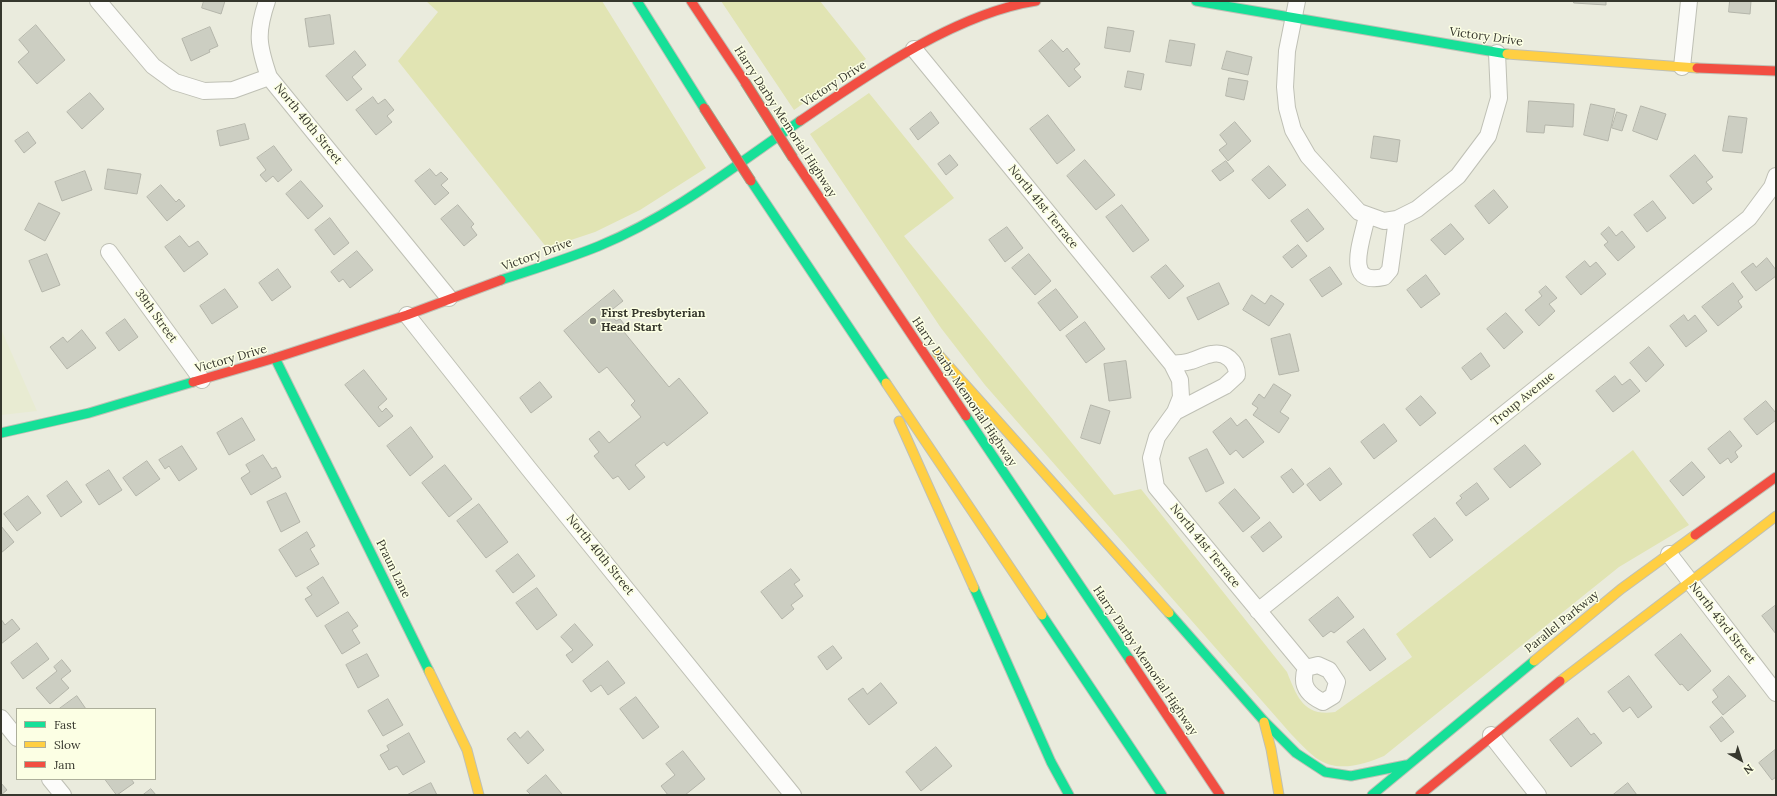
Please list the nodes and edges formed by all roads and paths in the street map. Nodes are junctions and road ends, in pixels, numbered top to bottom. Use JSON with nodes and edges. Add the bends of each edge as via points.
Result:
{"nodes":[{"id":1,"x":98,"y":1,"type":"edge"},
{"id":2,"x":267,"y":1,"type":"edge"},
{"id":3,"x":637,"y":1,"type":"edge"},
{"id":4,"x":692,"y":1,"type":"edge"},
{"id":5,"x":1196,"y":1,"type":"edge"},
{"id":6,"x":1297,"y":1,"type":"edge"},
{"id":7,"x":1689,"y":1,"type":"edge"},
{"id":8,"x":1027,"y":2,"type":"edge"},
{"id":9,"x":1293,"y":18,"type":"junction"},
{"id":10,"x":914,"y":49,"type":"junction"},
{"id":11,"x":1497,"y":53,"type":"junction"},
{"id":12,"x":1682,"y":67,"type":"junction"},
{"id":13,"x":1776,"y":71,"type":"edge"},
{"id":14,"x":269,"y":77,"type":"junction"},
{"id":15,"x":1776,"y":176,"type":"edge"},
{"id":16,"x":1366,"y":216,"type":"junction"},
{"id":17,"x":1390,"y":220,"type":"junction"},
{"id":18,"x":109,"y":252,"type":"dead end"},
{"id":19,"x":884,"y":295,"type":"junction"},
{"id":20,"x":449,"y":298,"type":"junction"},
{"id":21,"x":407,"y":315,"type":"junction"},
{"id":22,"x":275,"y":358,"type":"junction"},
{"id":23,"x":1172,"y":364,"type":"junction"},
{"id":24,"x":874,"y":365,"type":"junction"},
{"id":25,"x":202,"y":380,"type":"junction"},
{"id":26,"x":1175,"y":412,"type":"junction"},
{"id":27,"x":1,"y":433,"type":"edge"},
{"id":28,"x":1776,"y":477,"type":"edge"},
{"id":29,"x":1776,"y":516,"type":"edge"},
{"id":30,"x":1669,"y":554,"type":"junction"},
{"id":31,"x":1690,"y":580,"type":"junction"},
{"id":32,"x":1258,"y":611,"type":"junction"},
{"id":33,"x":1306,"y":668,"type":"dead end"},
{"id":34,"x":1776,"y":693,"type":"edge"},
{"id":35,"x":1,"y":718,"type":"edge"},
{"id":36,"x":1264,"y":721,"type":"junction"},
{"id":37,"x":1492,"y":736,"type":"junction"},
{"id":38,"x":16,"y":737,"type":"edge"},
{"id":39,"x":1406,"y":766,"type":"junction"},
{"id":40,"x":51,"y":780,"type":"edge"},
{"id":41,"x":63,"y":795,"type":"edge"},
{"id":42,"x":479,"y":795,"type":"edge"},
{"id":43,"x":793,"y":795,"type":"edge"},
{"id":44,"x":1069,"y":795,"type":"edge"},
{"id":45,"x":1162,"y":795,"type":"edge"},
{"id":46,"x":1220,"y":795,"type":"edge"},
{"id":47,"x":1279,"y":795,"type":"edge"},
{"id":48,"x":1372,"y":795,"type":"edge"},
{"id":49,"x":1420,"y":795,"type":"edge"},
{"id":50,"x":1538,"y":795,"type":"edge"}],
"edges":[{"from":1,"to":14,"type":"street","name":"North 40th Street","via":[[153,66],[175,82],[204,91],[233,90]]},
{"from":2,"to":14,"type":"street","via":[[259,24],[260,52]]},
{"from":3,"to":24,"type":"main road","bridge":true,"via":[[751,182]]},
{"from":4,"to":19,"type":"main road","name":"Harry Darby Memorial Highway","bridge":true},
{"from":5,"to":9,"type":"main road","name":"Victory Drive"},
{"from":6,"to":9,"type":"street"},
{"from":7,"to":12,"type":"street"},
{"from":8,"to":10,"type":"main road","name":"Victory Drive","via":[[962,23]]},
{"from":9,"to":11,"type":"main road","name":"Victory Drive"},
{"from":9,"to":16,"type":"street","via":[[1287,51],[1285,87],[1293,130],[1308,156],[1322,173],[1359,212]]},
{"from":10,"to":20,"type":"main road","name":"Victory Drive","via":[[842,92],[692,195],[644,224],[600,246]]},
{"from":10,"to":23,"type":"street","name":"North 41st Terrace"},
{"from":11,"to":12,"type":"main road","name":"Victory Drive"},
{"from":11,"to":17,"type":"street","via":[[1499,98],[1488,136],[1458,176],[1416,209]]},
{"from":12,"to":13,"type":"main road","name":"Victory Drive"},
{"from":14,"to":20,"type":"street","name":"North 40th Street"},
{"from":15,"to":32,"type":"street","name":"Troup Avenue","via":[[1772,187],[1749,218]]},
{"from":16,"to":17,"type":"street"},
{"from":16,"to":17,"type":"street","via":[[1357,261],[1360,270],[1366,276],[1376,279],[1384,277],[1390,270]]},
{"from":18,"to":25,"type":"street","name":"39th Street"},
{"from":19,"to":36,"type":"main road"},
{"from":19,"to":46,"type":"main road","name":"Harry Darby Memorial Highway"},
{"from":20,"to":21,"type":"main road","name":"Victory Drive"},
{"from":21,"to":22,"type":"main road","name":"Victory Drive"},
{"from":21,"to":43,"type":"street","name":"North 40th Street"},
{"from":22,"to":25,"type":"main road","name":"Victory Drive"},
{"from":22,"to":42,"type":"main road","name":"Praun Lane","via":[[461,736]]},
{"from":23,"to":26,"type":"street","name":"North 41st Terrace","via":[[1180,380],[1181,397]]},
{"from":23,"to":26,"type":"street","name":"North 41st Terrace","via":[[1214,353],[1231,360],[1237,368],[1236,375],[1225,386]]},
{"from":24,"to":44,"type":"main road","via":[[1051,762]]},
{"from":24,"to":45,"type":"main road"},
{"from":25,"to":27,"type":"main road","name":"Victory Drive","via":[[89,413]]},
{"from":26,"to":32,"type":"street","name":"North 41st Terrace","via":[[1157,437],[1150,458],[1156,487]]},
{"from":28,"to":30,"type":"main road","name":"Parallel Parkway"},
{"from":29,"to":31,"type":"main road"},
{"from":30,"to":31,"type":"street","name":"North 43rd Street"},
{"from":30,"to":39,"type":"main road","name":"Parallel Parkway","via":[[1621,589]]},
{"from":31,"to":34,"type":"street","name":"North 43rd Street"},
{"from":31,"to":37,"type":"main road"},
{"from":32,"to":33,"type":"street","name":"North 41st Terrace"},
{"from":35,"to":38,"type":"street"},
{"from":36,"to":39,"type":"main road","via":[[1296,754],[1325,772],[1351,776]]},
{"from":36,"to":47,"type":"main road"},
{"from":37,"to":49,"type":"main road"},
{"from":37,"to":50,"type":"street"},
{"from":39,"to":48,"type":"main road","name":"Parallel Parkway"},
{"from":40,"to":41,"type":"street"}]}
